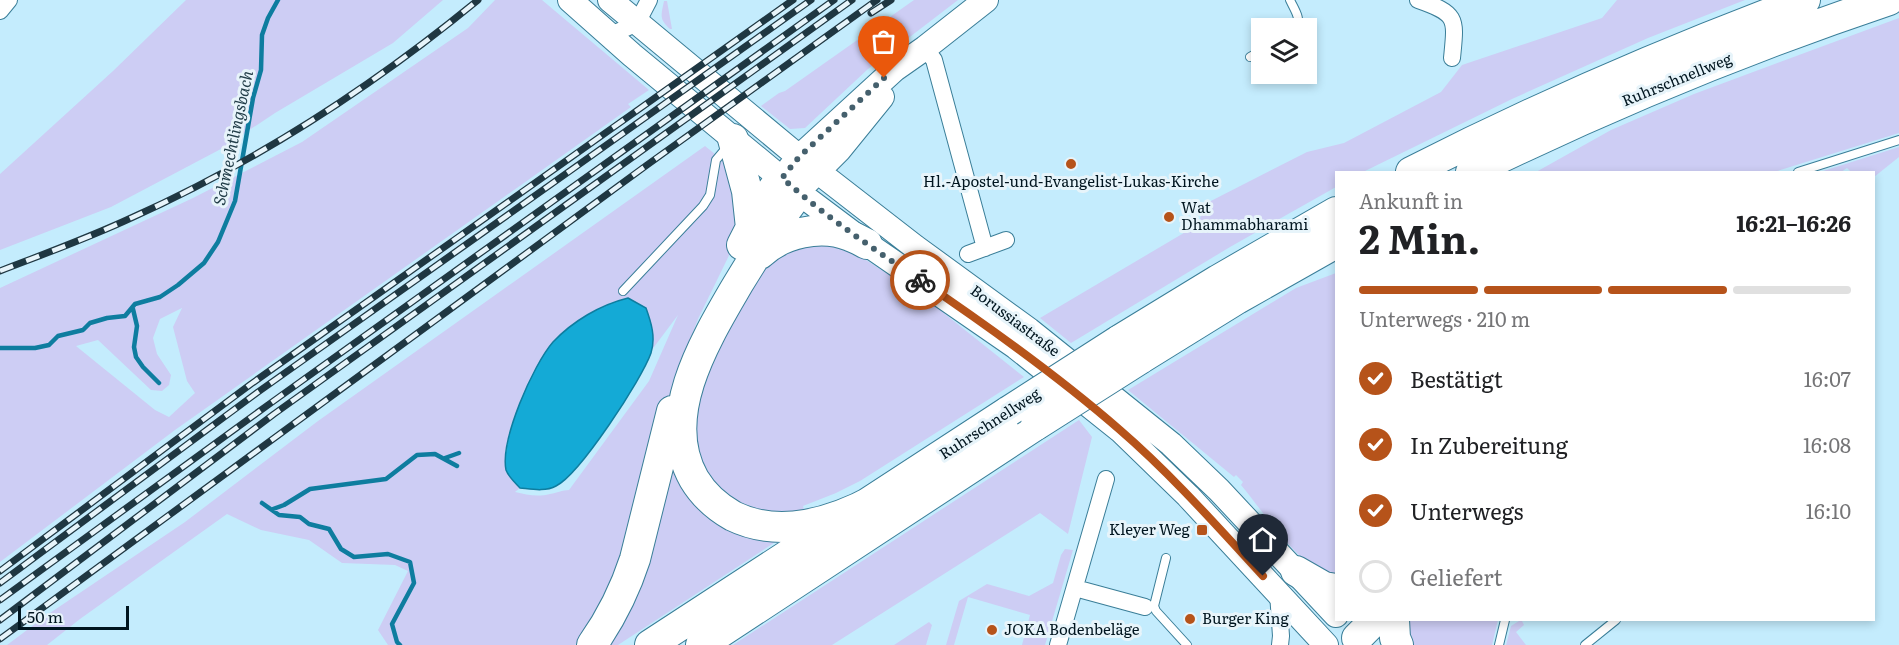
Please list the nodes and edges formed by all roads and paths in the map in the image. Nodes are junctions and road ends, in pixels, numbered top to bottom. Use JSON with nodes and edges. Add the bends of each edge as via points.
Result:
{"nodes":[{"id":1,"x":9,"y":0,"type":"edge"},
{"id":2,"x":570,"y":0,"type":"edge"},
{"id":3,"x":649,"y":0,"type":"edge"},
{"id":4,"x":986,"y":0,"type":"edge"},
{"id":5,"x":1290,"y":0,"type":"edge"},
{"id":6,"x":1418,"y":0,"type":"edge"},
{"id":7,"x":1805,"y":0,"type":"edge"},
{"id":8,"x":1889,"y":0,"type":"edge"},
{"id":9,"x":616,"y":2,"type":"edge"},
{"id":10,"x":1439,"y":4,"type":"edge"},
{"id":11,"x":0,"y":11,"type":"edge"},
{"id":12,"x":1298,"y":18,"type":"edge"},
{"id":13,"x":637,"y":22,"type":"junction"},
{"id":14,"x":611,"y":35,"type":"junction"},
{"id":15,"x":925,"y":48,"type":"junction"},
{"id":16,"x":1452,"y":58,"type":"dead end"},
{"id":17,"x":1576,"y":123,"type":"junction"},
{"id":18,"x":733,"y":139,"type":"junction"},
{"id":19,"x":1899,"y":140,"type":"edge"},
{"id":20,"x":1413,"y":171,"type":"edge"},
{"id":21,"x":1473,"y":171,"type":"edge"},
{"id":22,"x":1510,"y":171,"type":"edge"},
{"id":23,"x":1801,"y":171,"type":"edge"},
{"id":24,"x":799,"y":175,"type":"junction"},
{"id":25,"x":1335,"y":213,"type":"edge"},
{"id":26,"x":751,"y":228,"type":"junction"},
{"id":27,"x":1006,"y":240,"type":"dead end"},
{"id":28,"x":867,"y":244,"type":"junction"},
{"id":29,"x":1335,"y":244,"type":"edge"},
{"id":30,"x":985,"y":248,"type":"junction"},
{"id":31,"x":968,"y":254,"type":"dead end"},
{"id":32,"x":1335,"y":259,"type":"edge"},
{"id":33,"x":753,"y":260,"type":"junction"},
{"id":34,"x":1275,"y":277,"type":"junction"},
{"id":35,"x":623,"y":291,"type":"dead end"},
{"id":36,"x":1129,"y":350,"type":"junction"},
{"id":37,"x":1106,"y":479,"type":"dead end"},
{"id":38,"x":876,"y":499,"type":"junction"},
{"id":39,"x":1166,"y":558,"type":"dead end"},
{"id":40,"x":1287,"y":582,"type":"junction"},
{"id":41,"x":1075,"y":588,"type":"junction"},
{"id":42,"x":1335,"y":589,"type":"edge"},
{"id":43,"x":1145,"y":607,"type":"dead end"},
{"id":44,"x":1394,"y":621,"type":"edge"},
{"id":45,"x":1505,"y":621,"type":"edge"},
{"id":46,"x":1615,"y":621,"type":"edge"},
{"id":47,"x":1343,"y":632,"type":"edge"},
{"id":48,"x":592,"y":645,"type":"edge"},
{"id":49,"x":650,"y":645,"type":"edge"},
{"id":50,"x":701,"y":645,"type":"edge"},
{"id":51,"x":1058,"y":645,"type":"edge"},
{"id":52,"x":1187,"y":645,"type":"edge"},
{"id":53,"x":1280,"y":645,"type":"edge"},
{"id":54,"x":1398,"y":645,"type":"edge"},
{"id":55,"x":1499,"y":645,"type":"edge"},
{"id":56,"x":1585,"y":645,"type":"edge"}],
"edges":[{"from":1,"to":11,"type":"street"},
{"from":2,"to":14,"type":"main road","name":"Borussiastraße"},
{"from":3,"to":13,"type":"street"},
{"from":4,"to":15,"type":"main road"},
{"from":5,"to":12,"type":"lane"},
{"from":6,"to":10,"type":"street"},
{"from":7,"to":20,"type":"highway","name":"Ruhrschnellweg","via":[[1581,90]]},
{"from":8,"to":17,"type":"highway","name":"Ruhrschnellweg","via":[[1744,52]]},
{"from":9,"to":13,"type":"main road","name":"Borussiastraße"},
{"from":9,"to":14,"type":"street"},
{"from":10,"to":16,"type":"street","via":[[1455,26]]},
{"from":13,"to":14,"type":"street"},
{"from":13,"to":24,"type":"main road","name":"Borussiastraße"},
{"from":14,"to":18,"type":"main road","name":"Borussiastraße"},
{"from":15,"to":24,"type":"main road","via":[[895,69]]},
{"from":15,"to":30,"type":"street","via":[[934,60]]},
{"from":17,"to":21,"type":"highway","name":"Ruhrschnellweg"},
{"from":17,"to":22,"type":"highway","via":[[1537,147]]},
{"from":18,"to":24,"type":"main road","name":"Borussiastraße"},
{"from":18,"to":26,"type":"highway","via":[[747,191]]},
{"from":18,"to":35,"type":"lane","via":[[716,160],[710,195],[703,206]]},
{"from":19,"to":23,"type":"lane"},
{"from":24,"to":26,"type":"highway","via":[[764,202]]},
{"from":24,"to":28,"type":"main road","name":"Borussiastraße"},
{"from":24,"to":33,"type":"highway","via":[[785,210]]},
{"from":24,"to":40,"type":"main road","name":"Borussiastraße","via":[[915,247],[1029,330],[1171,444],[1207,478]]},
{"from":25,"to":36,"type":"highway","name":"Ruhrschnellweg","via":[[1218,280]]},
{"from":26,"to":48,"type":"highway","via":[[682,377],[629,579]]},
{"from":27,"to":30,"type":"street"},
{"from":28,"to":33,"type":"highway","via":[[835,232],[807,232],[768,246]]},
{"from":28,"to":40,"type":"main road","name":"Borussiastraße","via":[[1016,347],[1120,430],[1188,496]]},
{"from":29,"to":34,"type":"highway","name":"Ruhrschnellweg"},
{"from":30,"to":31,"type":"street"},
{"from":32,"to":34,"type":"highway","via":[[1305,264]]},
{"from":33,"to":38,"type":"highway","via":[[695,364],[687,390],[681,438],[684,459],[711,501],[740,519],[765,525],[821,522]]},
{"from":34,"to":36,"type":"highway","name":"Ruhrschnellweg"},
{"from":36,"to":38,"type":"highway","name":"Ruhrschnellweg","bridge":true,"via":[[1009,411]]},
{"from":36,"to":50,"type":"highway","name":"Ruhrschnellweg","bridge":true,"via":[[1036,425]]},
{"from":37,"to":41,"type":"street"},
{"from":38,"to":49,"type":"highway","name":"Ruhrschnellweg"},
{"from":39,"to":52,"type":"lane","via":[[1154,606]]},
{"from":40,"to":42,"type":"highway"},
{"from":40,"to":47,"type":"main road","name":"Borussiastraße"},
{"from":40,"to":53,"type":"street"},
{"from":41,"to":43,"type":"street"},
{"from":41,"to":51,"type":"street"},
{"from":44,"to":54,"type":"highway"},
{"from":45,"to":55,"type":"lane"},
{"from":46,"to":56,"type":"lane"}]}
